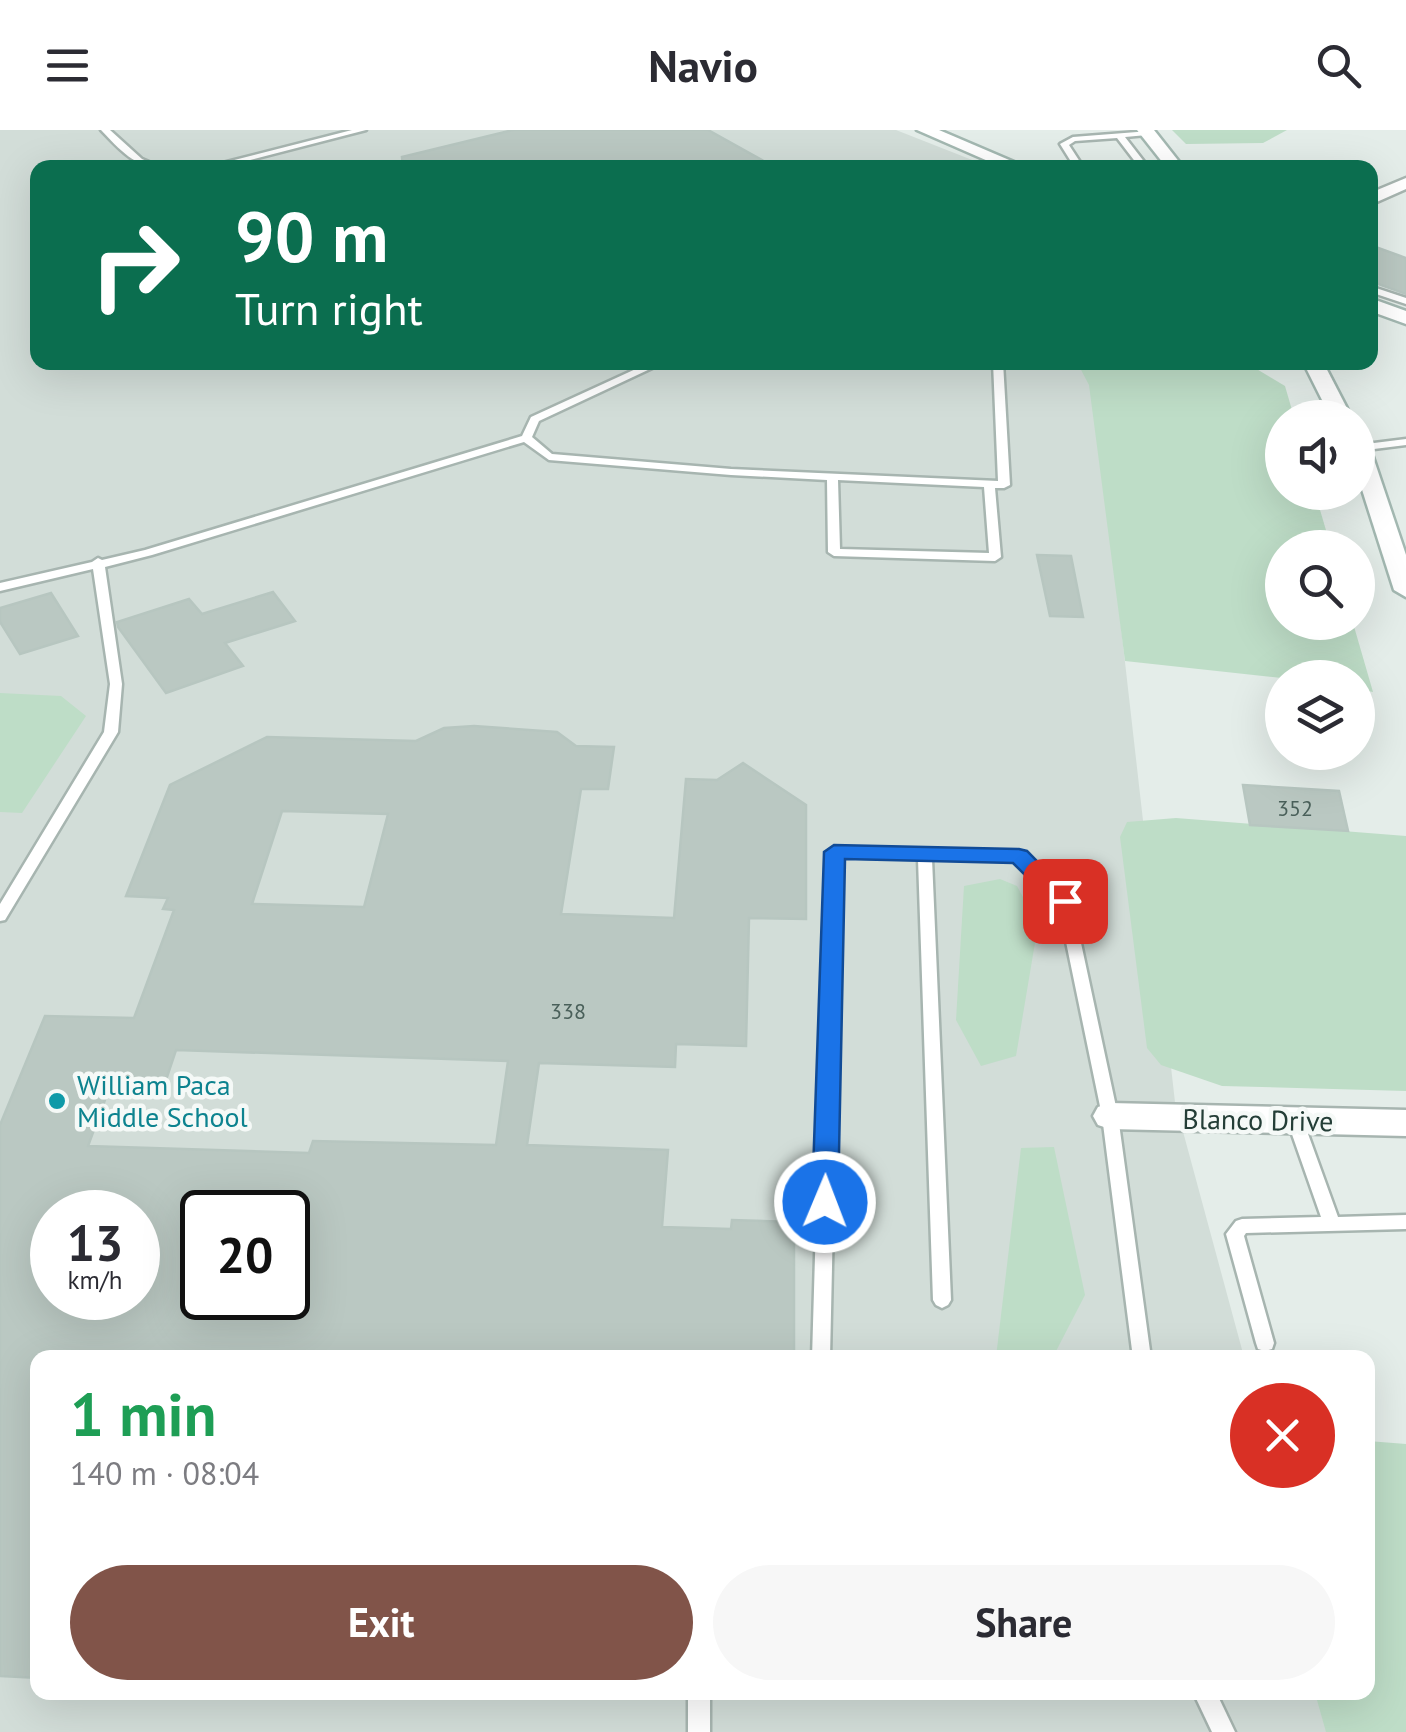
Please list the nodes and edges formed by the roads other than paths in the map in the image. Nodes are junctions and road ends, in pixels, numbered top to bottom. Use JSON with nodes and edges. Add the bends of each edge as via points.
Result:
{"nodes":[{"id":1,"x":106,"y":130,"type":"edge"},
{"id":2,"x":362,"y":130,"type":"edge"},
{"id":3,"x":925,"y":130,"type":"edge"},
{"id":4,"x":1146,"y":132,"type":"edge"},
{"id":5,"x":1120,"y":136,"type":"junction"},
{"id":6,"x":138,"y":160,"type":"edge"},
{"id":7,"x":240,"y":160,"type":"edge"},
{"id":8,"x":1000,"y":160,"type":"edge"},
{"id":9,"x":1075,"y":160,"type":"edge"},
{"id":10,"x":1139,"y":160,"type":"edge"},
{"id":11,"x":1169,"y":160,"type":"edge"},
{"id":12,"x":1406,"y":183,"type":"edge"},
{"id":13,"x":1378,"y":196,"type":"edge"},
{"id":14,"x":1378,"y":295,"type":"edge"},
{"id":15,"x":1378,"y":306,"type":"edge"},
{"id":16,"x":1403,"y":313,"type":"edge"},
{"id":17,"x":643,"y":370,"type":"edge"},
{"id":18,"x":998,"y":370,"type":"edge"},
{"id":19,"x":1317,"y":370,"type":"edge"},
{"id":20,"x":1333,"y":400,"type":"edge"},
{"id":21,"x":526,"y":438,"type":"junction"},
{"id":22,"x":1406,"y":442,"type":"edge"},
{"id":23,"x":1375,"y":445,"type":"edge"},
{"id":24,"x":832,"y":477,"type":"junction"},
{"id":25,"x":989,"y":484,"type":"junction"},
{"id":26,"x":1375,"y":497,"type":"edge"},
{"id":27,"x":98,"y":562,"type":"junction"},
{"id":28,"x":0,"y":588,"type":"edge"},
{"id":29,"x":1406,"y":590,"type":"edge"},
{"id":30,"x":925,"y":854,"type":"junction"},
{"id":31,"x":0,"y":916,"type":"edge"},
{"id":32,"x":1110,"y":1116,"type":"junction"},
{"id":33,"x":1294,"y":1120,"type":"junction"},
{"id":34,"x":1406,"y":1123,"type":"edge"},
{"id":35,"x":1406,"y":1222,"type":"edge"},
{"id":36,"x":1332,"y":1223,"type":"junction"},
{"id":37,"x":942,"y":1300,"type":"dead end"},
{"id":38,"x":1266,"y":1342,"type":"dead end"},
{"id":39,"x":821,"y":1350,"type":"edge"},
{"id":40,"x":1141,"y":1350,"type":"edge"},
{"id":41,"x":699,"y":1700,"type":"edge"},
{"id":42,"x":1208,"y":1700,"type":"edge"},
{"id":43,"x":699,"y":1732,"type":"edge"},
{"id":44,"x":1224,"y":1732,"type":"edge"}],
"edges":[{"from":1,"to":6,"type":"lane"},
{"from":2,"to":7,"type":"lane"},
{"from":3,"to":8,"type":"street"},
{"from":4,"to":5,"type":"lane"},
{"from":4,"to":11,"type":"street"},
{"from":5,"to":9,"type":"lane","via":[[1073,139],[1064,144]]},
{"from":5,"to":10,"type":"lane"},
{"from":12,"to":13,"type":"street"},
{"from":14,"to":16,"type":"lane"},
{"from":15,"to":16,"type":"street"},
{"from":17,"to":21,"type":"lane","via":[[535,420]]},
{"from":18,"to":25,"type":"lane","via":[[1004,485]]},
{"from":19,"to":20,"type":"street"},
{"from":21,"to":24,"type":"lane","via":[[549,457]]},
{"from":21,"to":27,"type":"lane","via":[[148,553]]},
{"from":22,"to":23,"type":"lane"},
{"from":24,"to":25,"type":"lane"},
{"from":24,"to":25,"type":"lane","via":[[834,552],[995,557]]},
{"from":26,"to":29,"type":"street"},
{"from":27,"to":28,"type":"lane"},
{"from":27,"to":31,"type":"lane","via":[[116,684],[111,732]]},
{"from":30,"to":32,"type":"lane","via":[[1019,856],[1065,901]]},
{"from":30,"to":37,"type":"lane"},
{"from":30,"to":39,"type":"lane","via":[[834,852]]},
{"from":32,"to":33,"type":"street","name":"Blanco Drive"},
{"from":32,"to":40,"type":"lane"},
{"from":33,"to":34,"type":"street","name":"Blanco Drive"},
{"from":33,"to":36,"type":"lane"},
{"from":35,"to":36,"type":"lane"},
{"from":36,"to":38,"type":"lane","via":[[1242,1226],[1235,1234]]},
{"from":41,"to":43,"type":"lane"},
{"from":42,"to":44,"type":"lane"}]}
